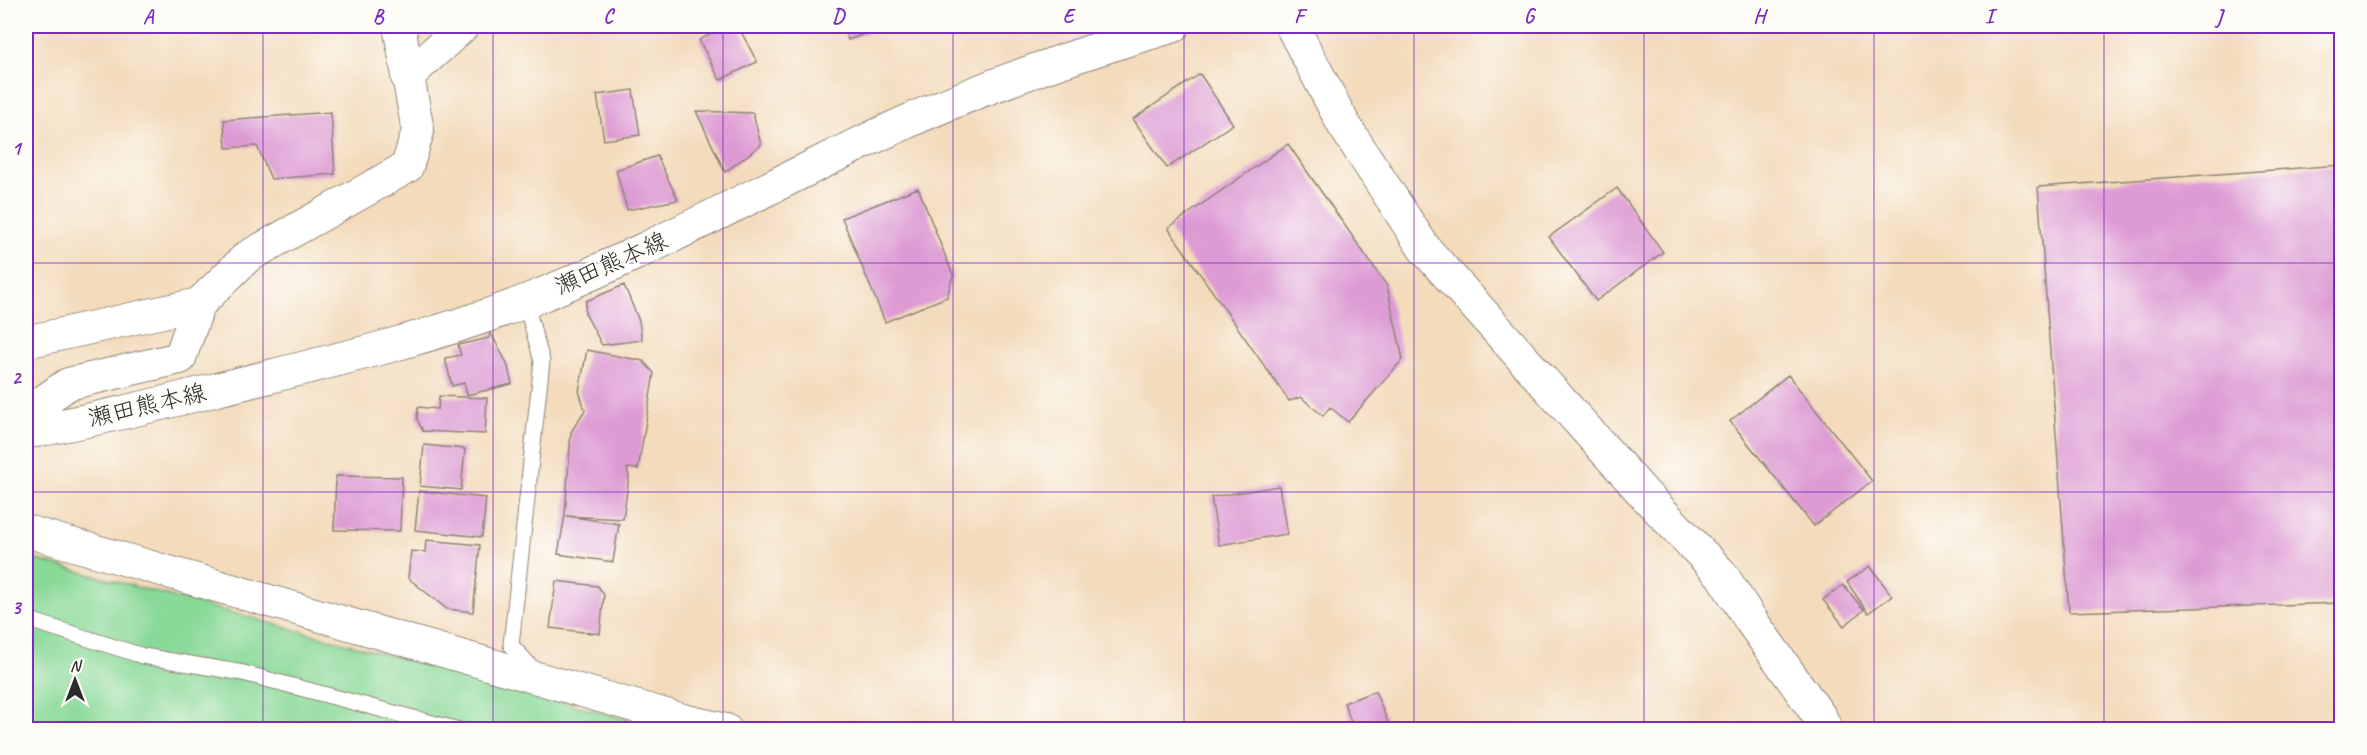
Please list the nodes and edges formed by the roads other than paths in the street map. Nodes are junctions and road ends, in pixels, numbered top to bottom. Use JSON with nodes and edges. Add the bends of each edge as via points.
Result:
{"nodes":[{"id":1,"x":399,"y":26,"type":"edge"},
{"id":2,"x":463,"y":26,"type":"edge"},
{"id":3,"x":1173,"y":26,"type":"edge"},
{"id":4,"x":1292,"y":26,"type":"edge"},
{"id":5,"x":408,"y":77,"type":"junction"},
{"id":6,"x":525,"y":301,"type":"junction"},
{"id":7,"x":199,"y":304,"type":"junction"},
{"id":8,"x":26,"y":342,"type":"edge"},
{"id":9,"x":31,"y":431,"type":"edge"},
{"id":10,"x":26,"y":531,"type":"edge"},
{"id":11,"x":26,"y":619,"type":"edge"},
{"id":12,"x":542,"y":679,"type":"junction"},
{"id":13,"x":459,"y":729,"type":"edge"},
{"id":14,"x":726,"y":729,"type":"edge"},
{"id":15,"x":1826,"y":729,"type":"edge"}],
"edges":[{"from":1,"to":5,"type":"street"},
{"from":2,"to":5,"type":"street"},
{"from":3,"to":6,"type":"main road","name":"瀬田熊本線","via":[[1004,82],[893,128],[673,236]]},
{"from":4,"to":15,"type":"main road","via":[[1344,125],[1424,248],[1721,574]]},
{"from":5,"to":7,"type":"street","via":[[418,131],[406,167],[247,257]]},
{"from":6,"to":9,"type":"main road","name":"瀬田熊本線","via":[[425,337]]},
{"from":6,"to":12,"type":"lane","via":[[542,361],[510,645]]},
{"from":7,"to":8,"type":"street"},
{"from":7,"to":9,"type":"street","via":[[180,358],[68,384],[41,403]]},
{"from":10,"to":12,"type":"street"},
{"from":11,"to":13,"type":"lane","via":[[143,656],[243,674]]},
{"from":12,"to":14,"type":"street"}]}
